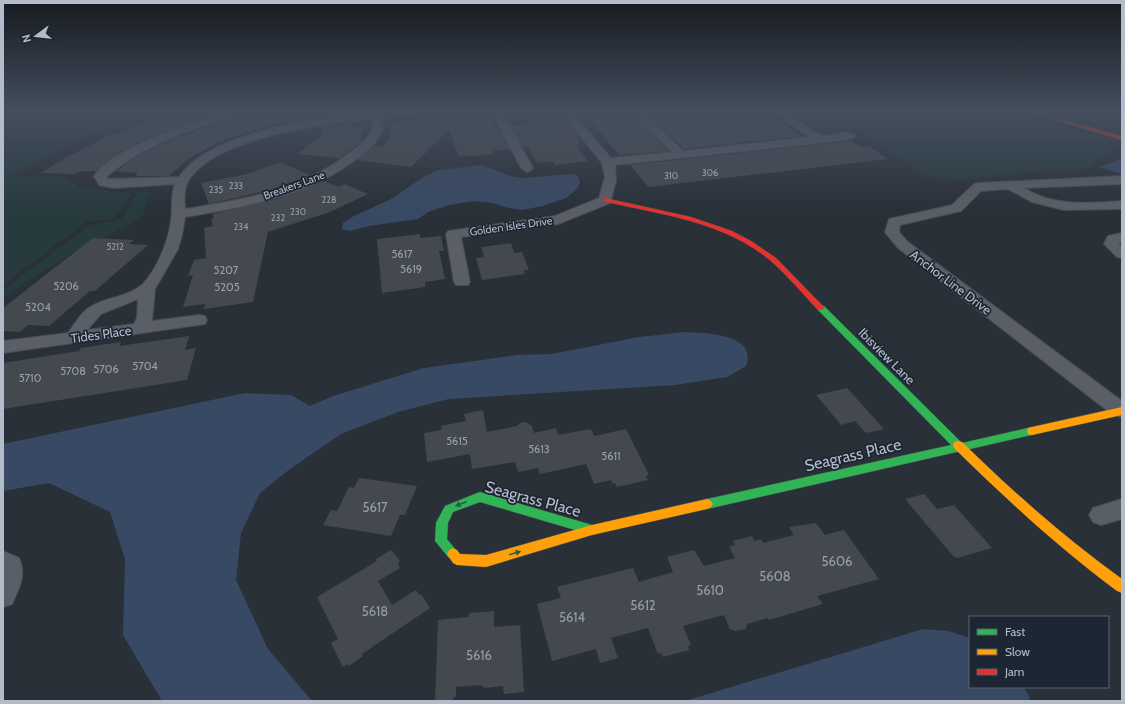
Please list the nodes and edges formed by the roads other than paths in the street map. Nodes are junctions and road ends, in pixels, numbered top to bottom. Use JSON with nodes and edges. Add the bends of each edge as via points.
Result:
{"nodes":[{"id":1,"x":151,"y":145,"type":"edge"},
{"id":2,"x":231,"y":145,"type":"edge"},
{"id":3,"x":367,"y":145,"type":"edge"},
{"id":4,"x":515,"y":145,"type":"edge"},
{"id":5,"x":594,"y":145,"type":"edge"},
{"id":6,"x":672,"y":145,"type":"edge"},
{"id":7,"x":772,"y":145,"type":"edge"},
{"id":8,"x":681,"y":154,"type":"junction"},
{"id":9,"x":608,"y":162,"type":"junction"},
{"id":10,"x":527,"y":168,"type":"dead end"},
{"id":11,"x":183,"y":180,"type":"junction"},
{"id":12,"x":1122,"y":180,"type":"edge"},
{"id":13,"x":1010,"y":185,"type":"junction"},
{"id":14,"x":604,"y":200,"type":"junction"},
{"id":15,"x":1122,"y":206,"type":"edge"},
{"id":16,"x":178,"y":214,"type":"junction"},
{"id":17,"x":1122,"y":237,"type":"edge"},
{"id":18,"x":1122,"y":254,"type":"edge"},
{"id":19,"x":462,"y":282,"type":"dead end"},
{"id":20,"x":147,"y":288,"type":"junction"},
{"id":21,"x":199,"y":320,"type":"dead end"},
{"id":22,"x":141,"y":328,"type":"junction"},
{"id":23,"x":74,"y":337,"type":"junction"},
{"id":24,"x":3,"y":347,"type":"edge"},
{"id":25,"x":1121,"y":410,"type":"edge"},
{"id":26,"x":959,"y":447,"type":"junction"},
{"id":27,"x":592,"y":530,"type":"junction"},
{"id":28,"x":3,"y":562,"type":"edge"},
{"id":29,"x":1122,"y":588,"type":"edge"},
{"id":30,"x":3,"y":595,"type":"edge"}],
"edges":[{"from":1,"to":11,"type":"street","via":[[108,168],[100,176],[103,182],[113,184]]},
{"from":2,"to":11,"type":"street","via":[[191,168]]},
{"from":3,"to":16,"type":"street","name":"Breakers Lane","via":[[344,164],[287,190]]},
{"from":4,"to":10,"type":"street"},
{"from":5,"to":9,"type":"street"},
{"from":6,"to":8,"type":"street"},
{"from":7,"to":8,"type":"street"},
{"from":8,"to":9,"type":"street"},
{"from":9,"to":14,"type":"street","via":[[611,186]]},
{"from":11,"to":16,"type":"street","via":[[177,202]]},
{"from":12,"to":13,"type":"street","name":"Anchor Line Drive"},
{"from":13,"to":15,"type":"street","via":[[1036,200],[1061,206]]},
{"from":13,"to":25,"type":"street","name":"Anchor Line Drive","via":[[978,187],[956,208],[894,222],[892,232],[903,246]]},
{"from":14,"to":19,"type":"street","name":"Golden Isles Drive","via":[[558,220],[453,234]]},
{"from":14,"to":26,"type":"street","name":"Ibisview Lane","via":[[689,217],[741,238],[767,254]]},
{"from":16,"to":20,"type":"street","via":[[176,236],[167,259]]},
{"from":17,"to":18,"type":"street","via":[[1113,239],[1111,244]]},
{"from":20,"to":22,"type":"street","via":[[145,318]]},
{"from":20,"to":23,"type":"street","via":[[91,314]]},
{"from":21,"to":22,"type":"street","name":"Tides Place"},
{"from":22,"to":23,"type":"street","name":"Tides Place"},
{"from":23,"to":24,"type":"street","name":"Tides Place"},
{"from":25,"to":26,"type":"street","name":"Seagrass Place"},
{"from":26,"to":27,"type":"street","name":"Seagrass Place"},
{"from":26,"to":29,"type":"street","name":"Ibisview Lane","via":[[1001,488]]},
{"from":27,"to":27,"type":"street","name":"Seagrass Place","one_way":true,"via":[[480,497],[449,509],[442,523],[441,541],[457,559],[486,561]]},
{"from":28,"to":30,"type":"street","via":[[10,566],[9,582]]}]}
